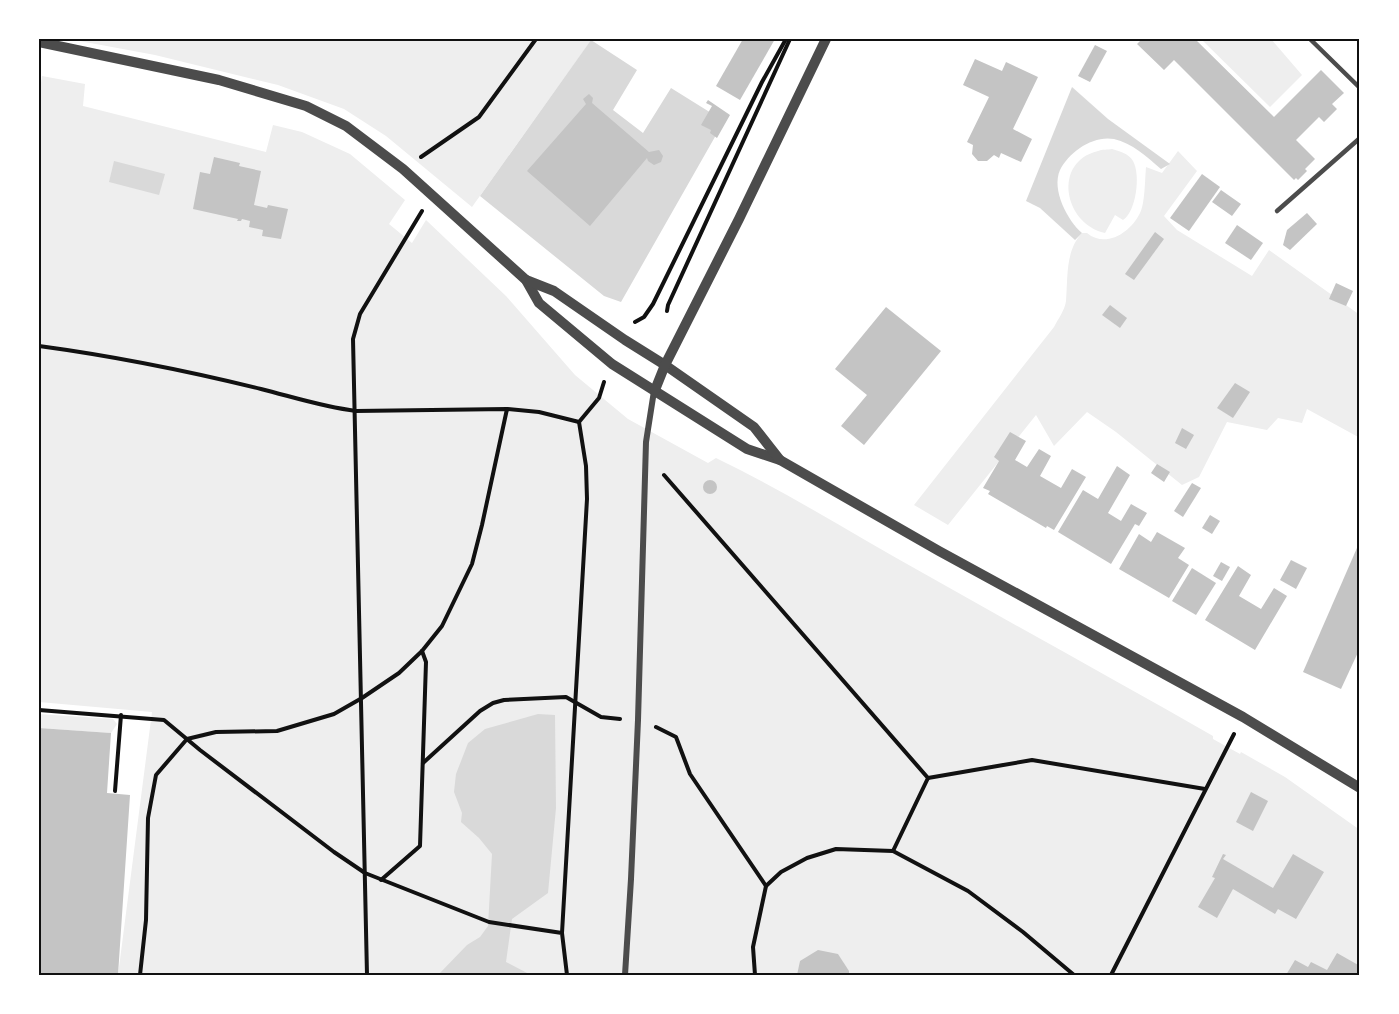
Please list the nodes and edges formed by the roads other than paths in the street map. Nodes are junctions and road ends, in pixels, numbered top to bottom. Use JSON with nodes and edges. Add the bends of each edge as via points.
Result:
{"nodes":[{"id":1,"x":826,"y":39,"type":"edge"},
{"id":2,"x":1310,"y":39,"type":"edge"},
{"id":3,"x":39,"y":42,"type":"edge"},
{"id":4,"x":1360,"y":88,"type":"edge"},
{"id":5,"x":1360,"y":138,"type":"edge"},
{"id":6,"x":1277,"y":211,"type":"dead end"},
{"id":7,"x":526,"y":280,"type":"junction"},
{"id":8,"x":665,"y":364,"type":"junction"},
{"id":9,"x":655,"y":390,"type":"junction"},
{"id":10,"x":780,"y":460,"type":"junction"},
{"id":11,"x":1360,"y":788,"type":"edge"},
{"id":12,"x":625,"y":975,"type":"edge"}],
"edges":[{"from":1,"to":8,"type":"street"},
{"from":2,"to":4,"type":"lane"},
{"from":3,"to":7,"type":"street","via":[[219,80],[306,106],[346,126],[403,169]]},
{"from":5,"to":6,"type":"lane"},
{"from":7,"to":8,"type":"street","via":[[554,291]]},
{"from":7,"to":9,"type":"street","via":[[539,303],[612,364]]},
{"from":8,"to":9,"type":"street"},
{"from":8,"to":10,"type":"street","via":[[754,427]]},
{"from":9,"to":10,"type":"street","via":[[747,449]]},
{"from":9,"to":12,"type":"street","via":[[646,454]]},
{"from":10,"to":11,"type":"street","via":[[1243,717]]}]}
